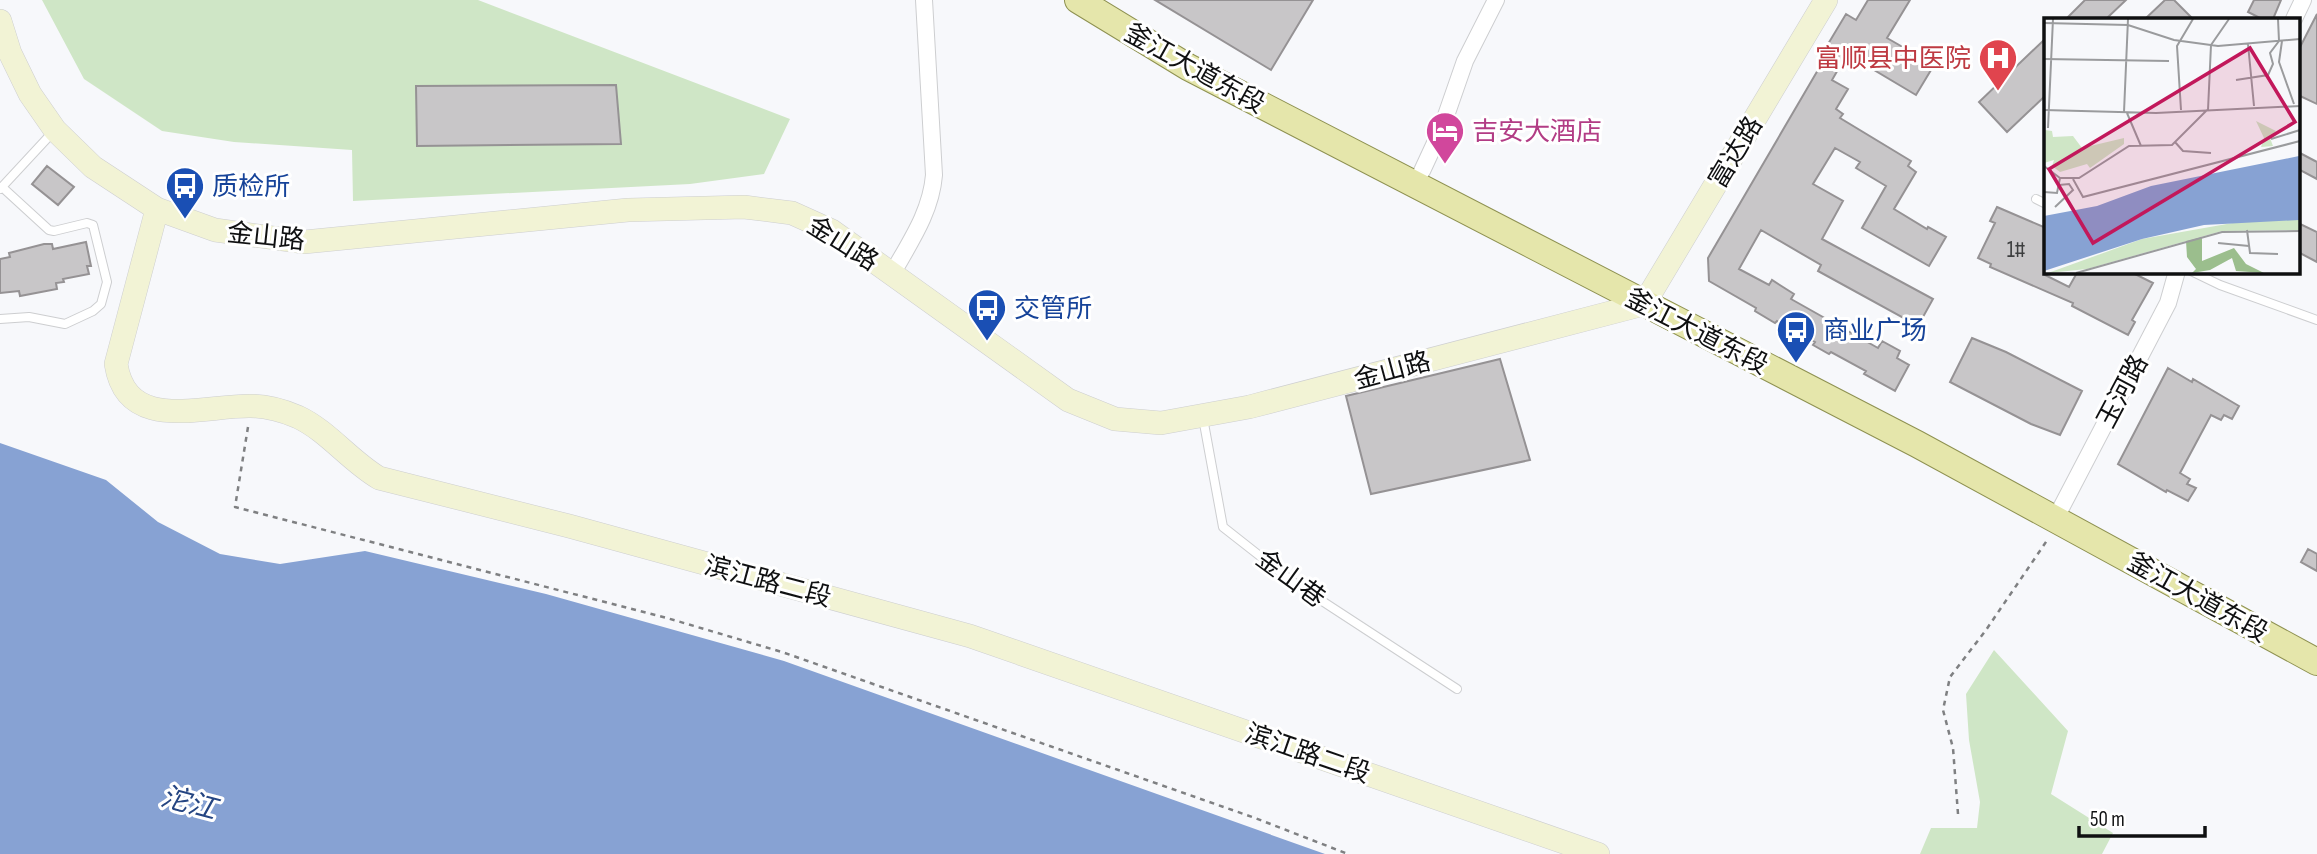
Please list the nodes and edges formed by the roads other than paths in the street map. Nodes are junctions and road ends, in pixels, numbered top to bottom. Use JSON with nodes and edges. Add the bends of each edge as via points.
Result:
{"nodes":[{"id":1,"x":924,"y":0,"type":"edge"},
{"id":2,"x":1078,"y":0,"type":"edge"},
{"id":3,"x":1109,"y":0,"type":"edge"},
{"id":4,"x":1496,"y":0,"type":"edge"},
{"id":5,"x":1826,"y":0,"type":"edge"},
{"id":6,"x":2303,"y":0,"type":"edge"},
{"id":7,"x":2294,"y":18,"type":"edge"},
{"id":8,"x":0,"y":21,"type":"edge"},
{"id":9,"x":55,"y":130,"type":"junction"},
{"id":10,"x":1422,"y":171,"type":"junction"},
{"id":11,"x":1,"y":188,"type":"edge"},
{"id":12,"x":2036,"y":199,"type":"dead end"},
{"id":13,"x":2044,"y":203,"type":"edge"},
{"id":14,"x":157,"y":209,"type":"junction"},
{"id":15,"x":2176,"y":273,"type":"edge"},
{"id":16,"x":2195,"y":273,"type":"edge"},
{"id":17,"x":892,"y":274,"type":"junction"},
{"id":18,"x":1649,"y":296,"type":"junction"},
{"id":19,"x":0,"y":318,"type":"edge"},
{"id":20,"x":2317,"y":320,"type":"edge"},
{"id":21,"x":1202,"y":415,"type":"junction"},
{"id":22,"x":2060,"y":515,"type":"junction"},
{"id":23,"x":2317,"y":647,"type":"edge"},
{"id":24,"x":2317,"y":662,"type":"edge"},
{"id":25,"x":1457,"y":689,"type":"dead end"},
{"id":26,"x":1598,"y":854,"type":"edge"}],
"edges":[{"from":1,"to":17,"type":"street","via":[[932,194]]},
{"from":2,"to":18,"type":"main road","name":"釜江大道东段","via":[[1188,67]]},
{"from":3,"to":10,"type":"main road","name":"釜江大道东段","via":[[1195,53]]},
{"from":4,"to":10,"type":"street","via":[[1465,61]]},
{"from":5,"to":18,"type":"street","name":"富达路"},
{"from":6,"to":7,"type":"street"},
{"from":8,"to":9,"type":"street","name":"金山路","via":[[30,94]]},
{"from":9,"to":11,"type":"lane"},
{"from":9,"to":14,"type":"street","name":"金山路","via":[[93,167]]},
{"from":10,"to":18,"type":"main road","name":"釜江大道东段"},
{"from":11,"to":19,"type":"lane","via":[[49,230],[93,225],[107,282],[102,304],[70,323]]},
{"from":12,"to":13,"type":"lane"},
{"from":14,"to":17,"type":"street","name":"金山路","via":[[215,230],[304,242],[628,210],[744,207],[802,218],[832,232]]},
{"from":14,"to":26,"type":"street","name":"滨江路二段","via":[[116,363],[118,376],[133,398],[160,411],[252,406],[299,417],[379,478],[970,636]]},
{"from":15,"to":22,"type":"street","name":"玉河路","via":[[2168,303]]},
{"from":16,"to":20,"type":"lane"},
{"from":17,"to":21,"type":"street","name":"金山路","via":[[1068,400],[1115,419],[1161,423]]},
{"from":18,"to":21,"type":"street","name":"金山路","via":[[1249,407]]},
{"from":18,"to":22,"type":"main road","name":"釜江大道东段"},
{"from":21,"to":25,"type":"lane","name":"金山巷","via":[[1223,527],[1293,582]]},
{"from":22,"to":23,"type":"main road","name":"釜江大道东段"},
{"from":22,"to":24,"type":"main road","name":"釜江大道东段"}]}
